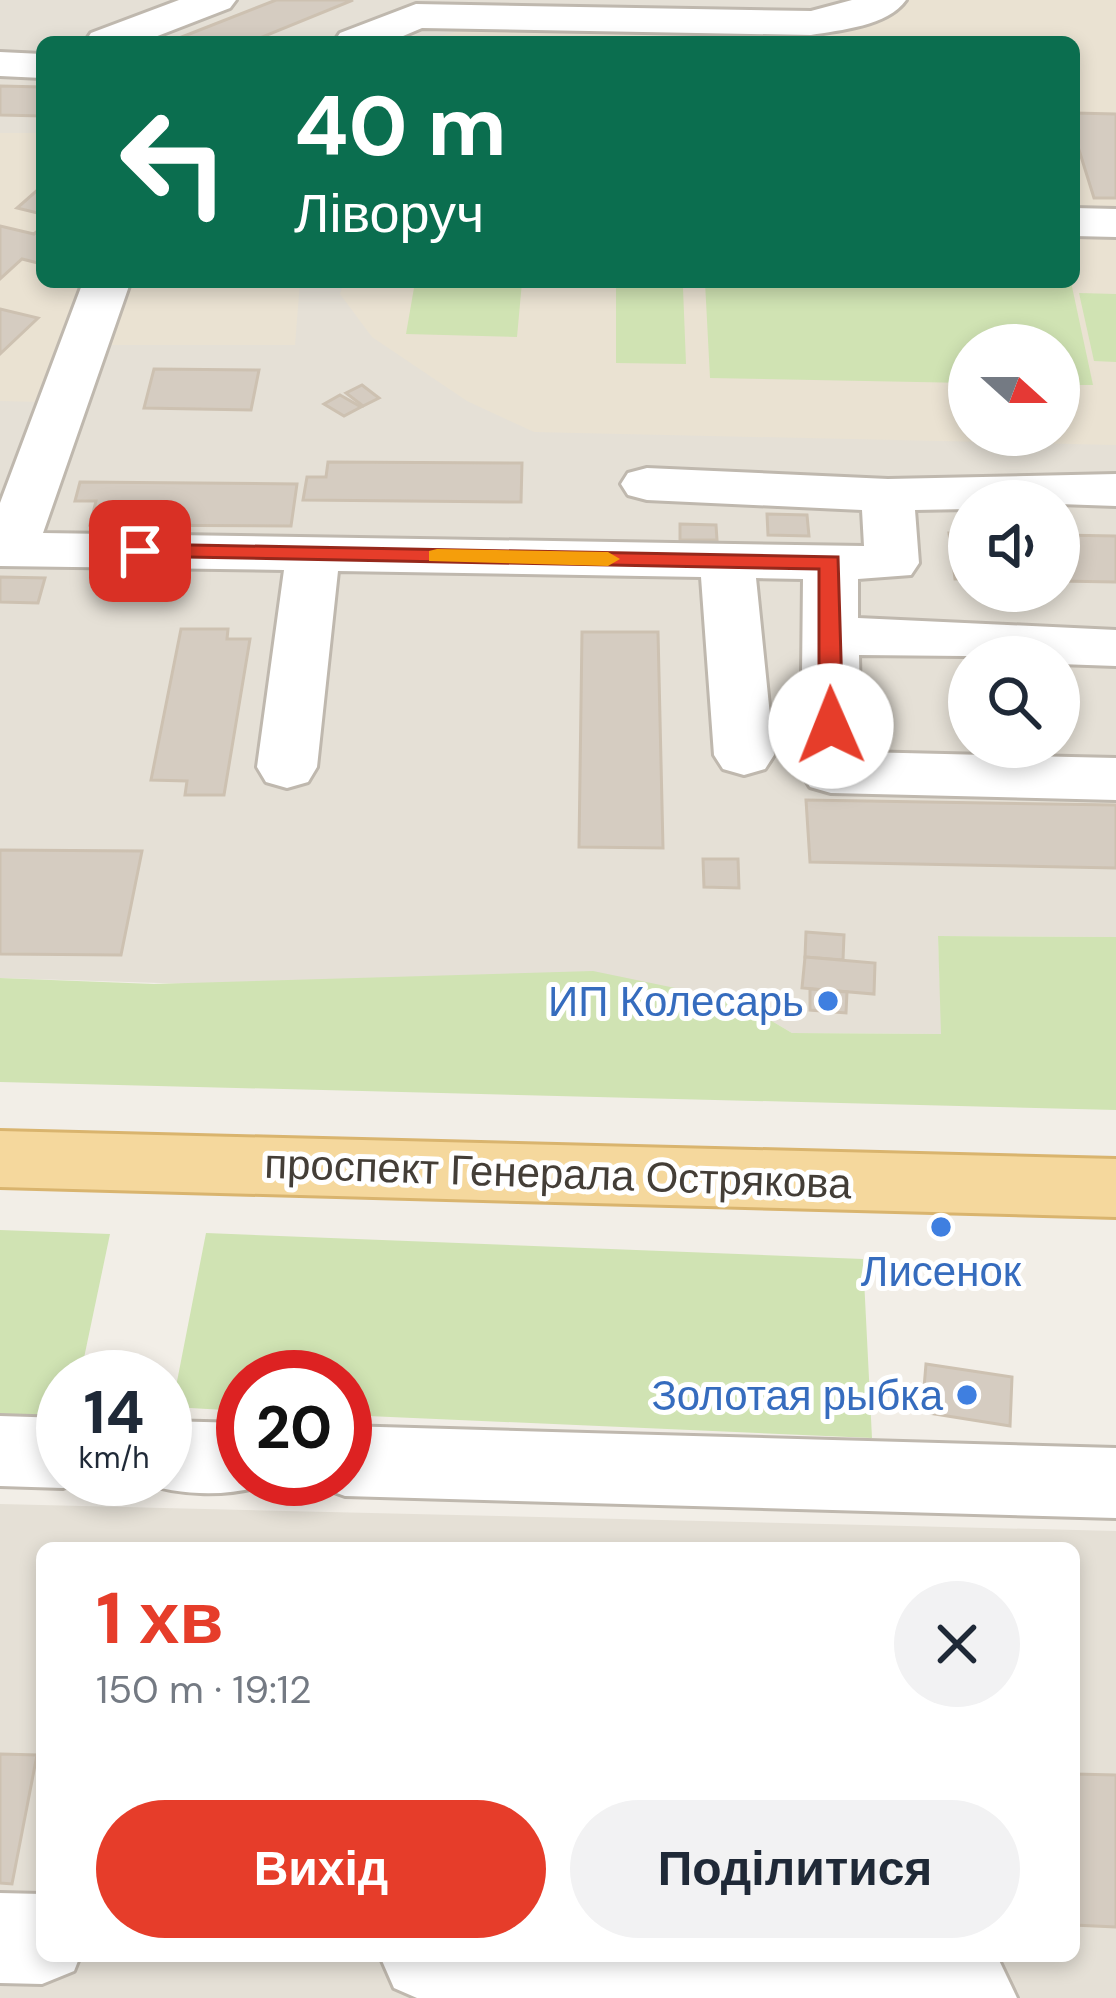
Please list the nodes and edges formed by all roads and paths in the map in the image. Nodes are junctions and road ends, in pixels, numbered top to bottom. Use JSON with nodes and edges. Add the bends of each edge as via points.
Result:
{"nodes":[{"id":1,"x":216,"y":0,"type":"edge"},
{"id":2,"x":886,"y":0,"type":"edge"},
{"id":3,"x":122,"y":36,"type":"edge"},
{"id":4,"x":368,"y":36,"type":"edge"},
{"id":5,"x":0,"y":64,"type":"edge"},
{"id":6,"x":36,"y":66,"type":"edge"},
{"id":7,"x":1080,"y":222,"type":"edge"},
{"id":8,"x":1116,"y":223,"type":"edge"},
{"id":9,"x":104,"y":288,"type":"edge"},
{"id":10,"x":0,"y":431,"type":"edge"},
{"id":11,"x":53,"y":432,"type":"junction"},
{"id":12,"x":647,"y":484,"type":"dead end"},
{"id":13,"x":1116,"y":490,"type":"edge"},
{"id":14,"x":888,"y":495,"type":"junction"},
{"id":15,"x":5,"y":549,"type":"edge"},
{"id":16,"x":313,"y":554,"type":"junction"},
{"id":17,"x":727,"y":560,"type":"junction"},
{"id":18,"x":830,"y":562,"type":"junction"},
{"id":19,"x":830,"y":635,"type":"junction"},
{"id":20,"x":1116,"y":648,"type":"edge"},
{"id":21,"x":744,"y":755,"type":"dead end"},
{"id":22,"x":287,"y":767,"type":"dead end"},
{"id":23,"x":1116,"y":779,"type":"edge"},
{"id":24,"x":0,"y":1159,"type":"edge"},
{"id":25,"x":1116,"y":1188,"type":"edge"},
{"id":26,"x":0,"y":1451,"type":"edge"},
{"id":27,"x":36,"y":1452,"type":"edge"},
{"id":28,"x":372,"y":1462,"type":"edge"},
{"id":29,"x":1116,"y":1483,"type":"edge"},
{"id":30,"x":0,"y":1938,"type":"edge"},
{"id":31,"x":36,"y":1940,"type":"edge"},
{"id":32,"x":565,"y":1962,"type":"edge"},
{"id":33,"x":970,"y":1998,"type":"edge"}],
"edges":[{"from":1,"to":3,"type":"street"},
{"from":2,"to":4,"type":"street","via":[[811,22],[416,16]]},
{"from":5,"to":6,"type":"street"},
{"from":7,"to":8,"type":"street"},
{"from":9,"to":11,"type":"street"},
{"from":10,"to":11,"type":"street"},
{"from":11,"to":15,"type":"street"},
{"from":12,"to":14,"type":"street"},
{"from":13,"to":14,"type":"street"},
{"from":14,"to":18,"type":"street","via":[[892,563]]},
{"from":15,"to":16,"type":"street"},
{"from":16,"to":17,"type":"street"},
{"from":16,"to":22,"type":"street"},
{"from":17,"to":18,"type":"street"},
{"from":17,"to":21,"type":"street"},
{"from":18,"to":19,"type":"street"},
{"from":19,"to":20,"type":"street"},
{"from":19,"to":23,"type":"street","via":[[831,772]]},
{"from":24,"to":25,"type":"main road","name":"проспект Генерала Острякова"},
{"from":26,"to":27,"type":"street"},
{"from":28,"to":29,"type":"street"},
{"from":30,"to":31,"type":"street"},
{"from":32,"to":33,"type":"street","via":[[958,1979]]}]}
